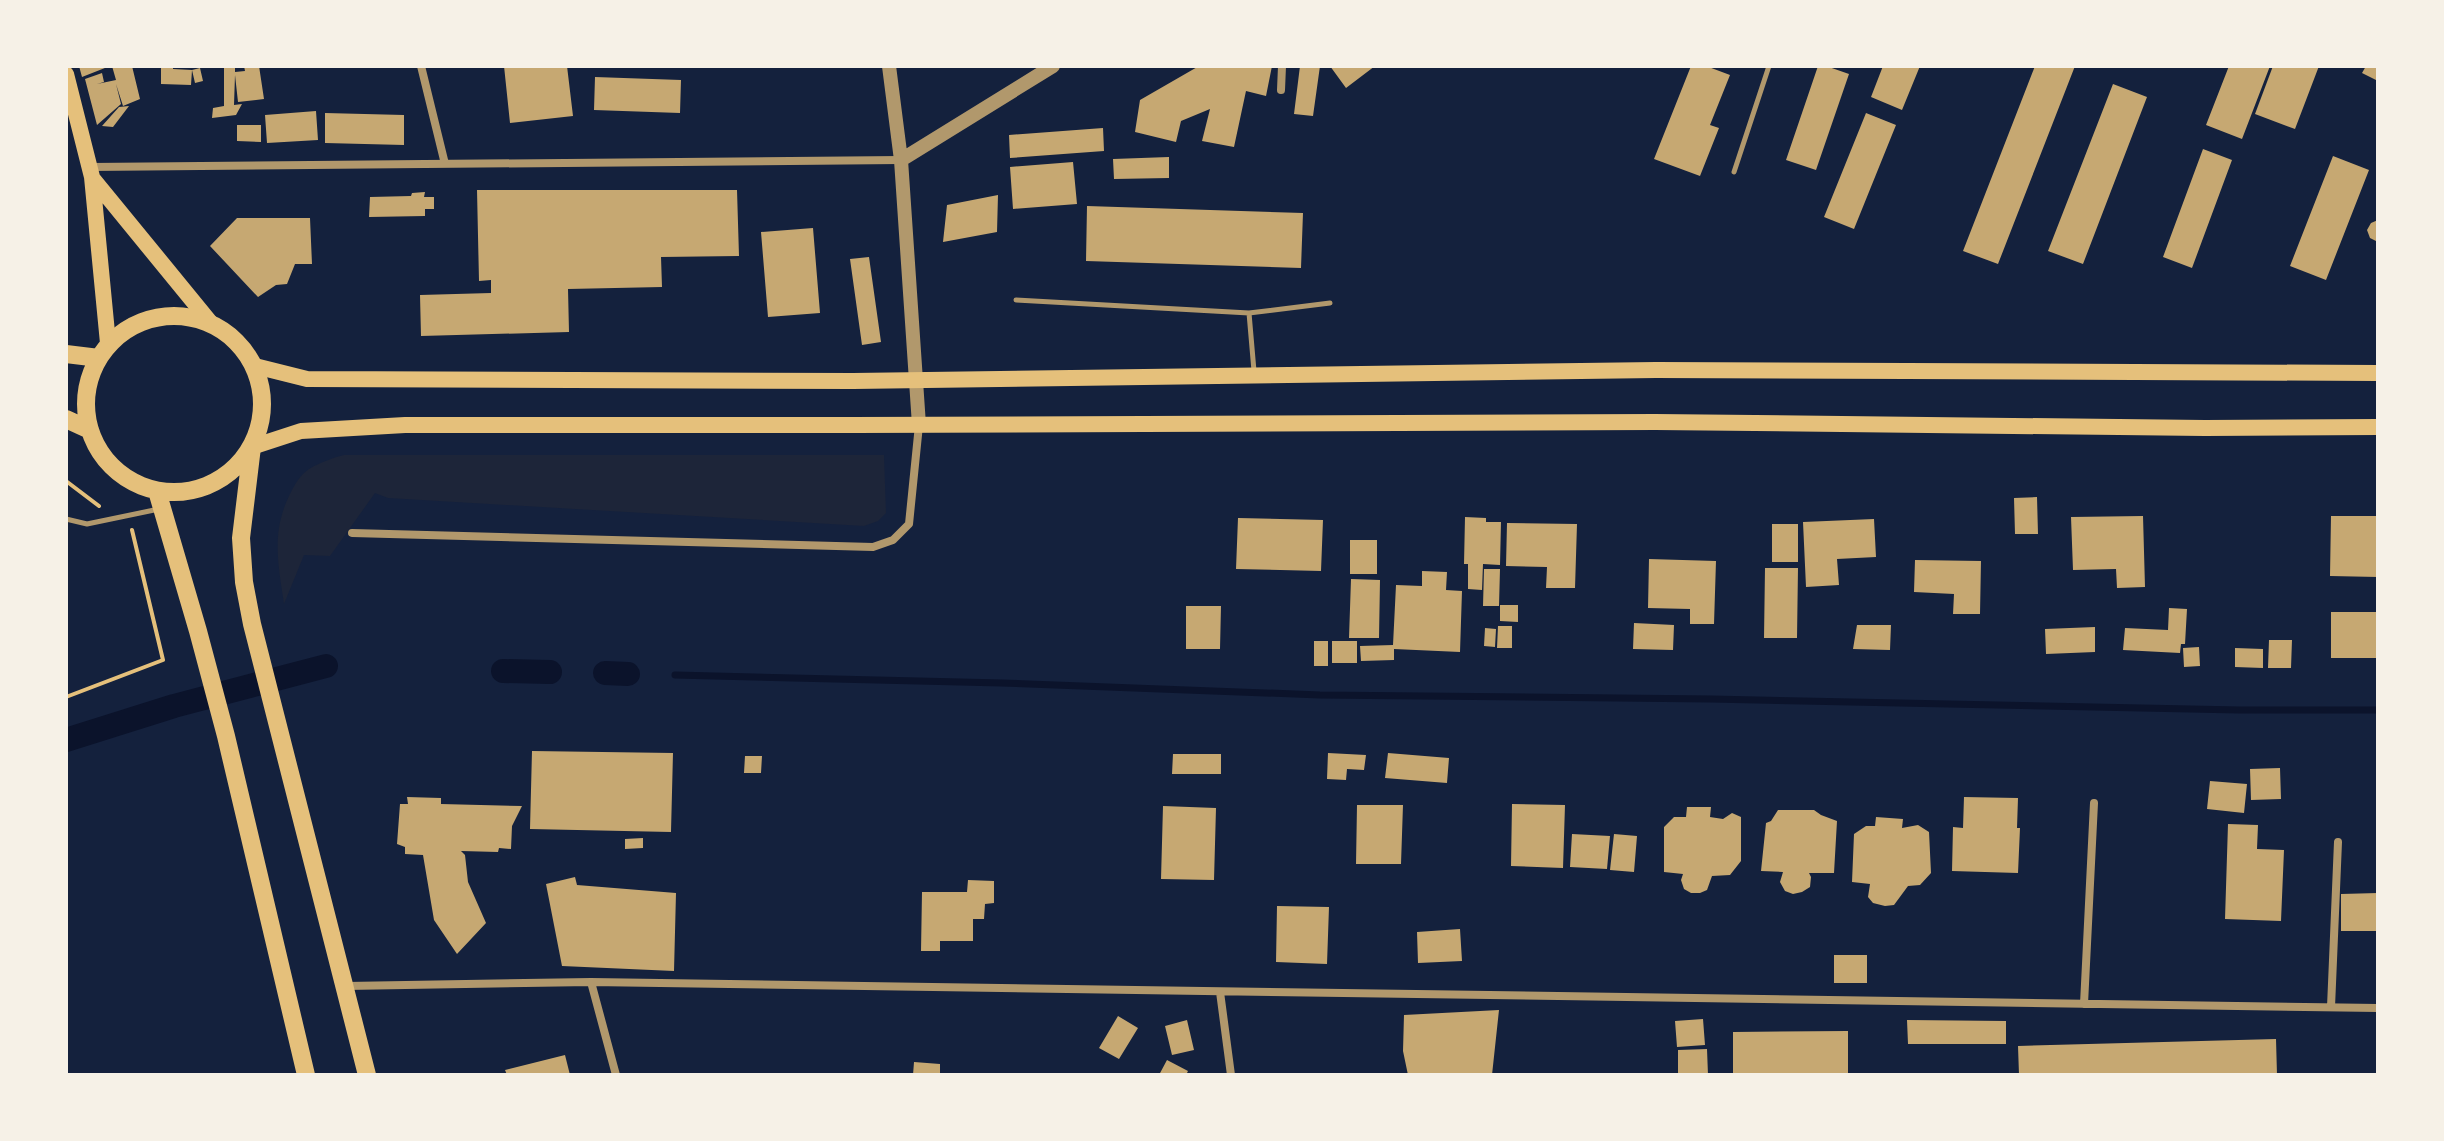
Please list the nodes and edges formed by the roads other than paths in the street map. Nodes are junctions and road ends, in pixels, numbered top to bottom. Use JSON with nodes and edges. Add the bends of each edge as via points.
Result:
{"nodes":[{"id":1,"x":421,"y":66,"type":"edge"},
{"id":2,"x":889,"y":66,"type":"edge"},
{"id":3,"x":1053,"y":66,"type":"edge"},
{"id":4,"x":1282,"y":66,"type":"edge"},
{"id":5,"x":1769,"y":66,"type":"edge"},
{"id":6,"x":66,"y":74,"type":"edge"},
{"id":7,"x":1281,"y":90,"type":"dead end"},
{"id":8,"x":901,"y":160,"type":"junction"},
{"id":9,"x":445,"y":164,"type":"junction"},
{"id":10,"x":90,"y":172,"type":"junction"},
{"id":11,"x":1734,"y":172,"type":"dead end"},
{"id":12,"x":1016,"y":300,"type":"dead end"},
{"id":13,"x":1330,"y":303,"type":"dead end"},
{"id":14,"x":1249,"y":313,"type":"junction"},
{"id":15,"x":210,"y":322,"type":"junction"},
{"id":16,"x":103,"y":351,"type":"junction"},
{"id":17,"x":66,"y":354,"type":"edge"},
{"id":18,"x":255,"y":366,"type":"junction"},
{"id":19,"x":2378,"y":373,"type":"edge"},
{"id":20,"x":1255,"y":376,"type":"junction"},
{"id":21,"x":916,"y":380,"type":"junction"},
{"id":22,"x":66,"y":419,"type":"edge"},
{"id":23,"x":919,"y":425,"type":"junction"},
{"id":24,"x":2378,"y":427,"type":"edge"},
{"id":25,"x":90,"y":430,"type":"junction"},
{"id":26,"x":252,"y":447,"type":"junction"},
{"id":27,"x":160,"y":500,"type":"junction"},
{"id":28,"x":66,"y":519,"type":"edge"},
{"id":29,"x":352,"y":533,"type":"dead end"},
{"id":30,"x":2094,"y":803,"type":"dead end"},
{"id":31,"x":2338,"y":842,"type":"dead end"},
{"id":32,"x":591,"y":982,"type":"junction"},
{"id":33,"x":345,"y":986,"type":"junction"},
{"id":34,"x":1220,"y":992,"type":"junction"},
{"id":35,"x":2084,"y":1004,"type":"junction"},
{"id":36,"x":2331,"y":1007,"type":"junction"},
{"id":37,"x":2378,"y":1008,"type":"edge"},
{"id":38,"x":306,"y":1075,"type":"edge"},
{"id":39,"x":367,"y":1075,"type":"edge"},
{"id":40,"x":616,"y":1075,"type":"edge"},
{"id":41,"x":1231,"y":1075,"type":"edge"}],
"edges":[{"from":1,"to":9,"type":"street"},
{"from":2,"to":8,"type":"street"},
{"from":3,"to":8,"type":"street"},
{"from":4,"to":7,"type":"street"},
{"from":5,"to":11,"type":"lane"},
{"from":6,"to":10,"type":"main road"},
{"from":8,"to":9,"type":"street"},
{"from":8,"to":21,"type":"street"},
{"from":9,"to":10,"type":"street"},
{"from":10,"to":15,"type":"main road"},
{"from":10,"to":16,"type":"main road"},
{"from":12,"to":14,"type":"lane"},
{"from":13,"to":14,"type":"lane"},
{"from":14,"to":20,"type":"lane"},
{"from":15,"to":16,"type":"highway","via":[[162,316],[131,323]]},
{"from":15,"to":18,"type":"highway","via":[[244,348]]},
{"from":16,"to":17,"type":"highway"},
{"from":16,"to":25,"type":"highway","via":[[89,381]]},
{"from":18,"to":21,"type":"main road","via":[[307,379]]},
{"from":18,"to":26,"type":"highway","via":[[263,407]]},
{"from":19,"to":20,"type":"main road","via":[[1656,370]]},
{"from":20,"to":21,"type":"main road"},
{"from":21,"to":23,"type":"street"},
{"from":22,"to":25,"type":"highway"},
{"from":23,"to":24,"type":"main road","via":[[1671,422]]},
{"from":23,"to":26,"type":"main road","via":[[405,425],[301,431]]},
{"from":23,"to":29,"type":"street","via":[[909,524],[893,540],[873,547]]},
{"from":25,"to":27,"type":"highway","via":[[115,470]]},
{"from":26,"to":27,"type":"highway","via":[[235,469],[212,485]]},
{"from":26,"to":33,"type":"highway","via":[[241,538],[244,582]]},
{"from":27,"to":28,"type":"lane","via":[[117,519],[87,524]]},
{"from":27,"to":38,"type":"highway","via":[[226,736]]},
{"from":30,"to":35,"type":"street"},
{"from":31,"to":36,"type":"street"},
{"from":32,"to":33,"type":"street"},
{"from":32,"to":34,"type":"street"},
{"from":32,"to":40,"type":"street"},
{"from":33,"to":39,"type":"highway"},
{"from":34,"to":35,"type":"street"},
{"from":34,"to":41,"type":"street"},
{"from":35,"to":36,"type":"street"},
{"from":36,"to":37,"type":"street"}]}
